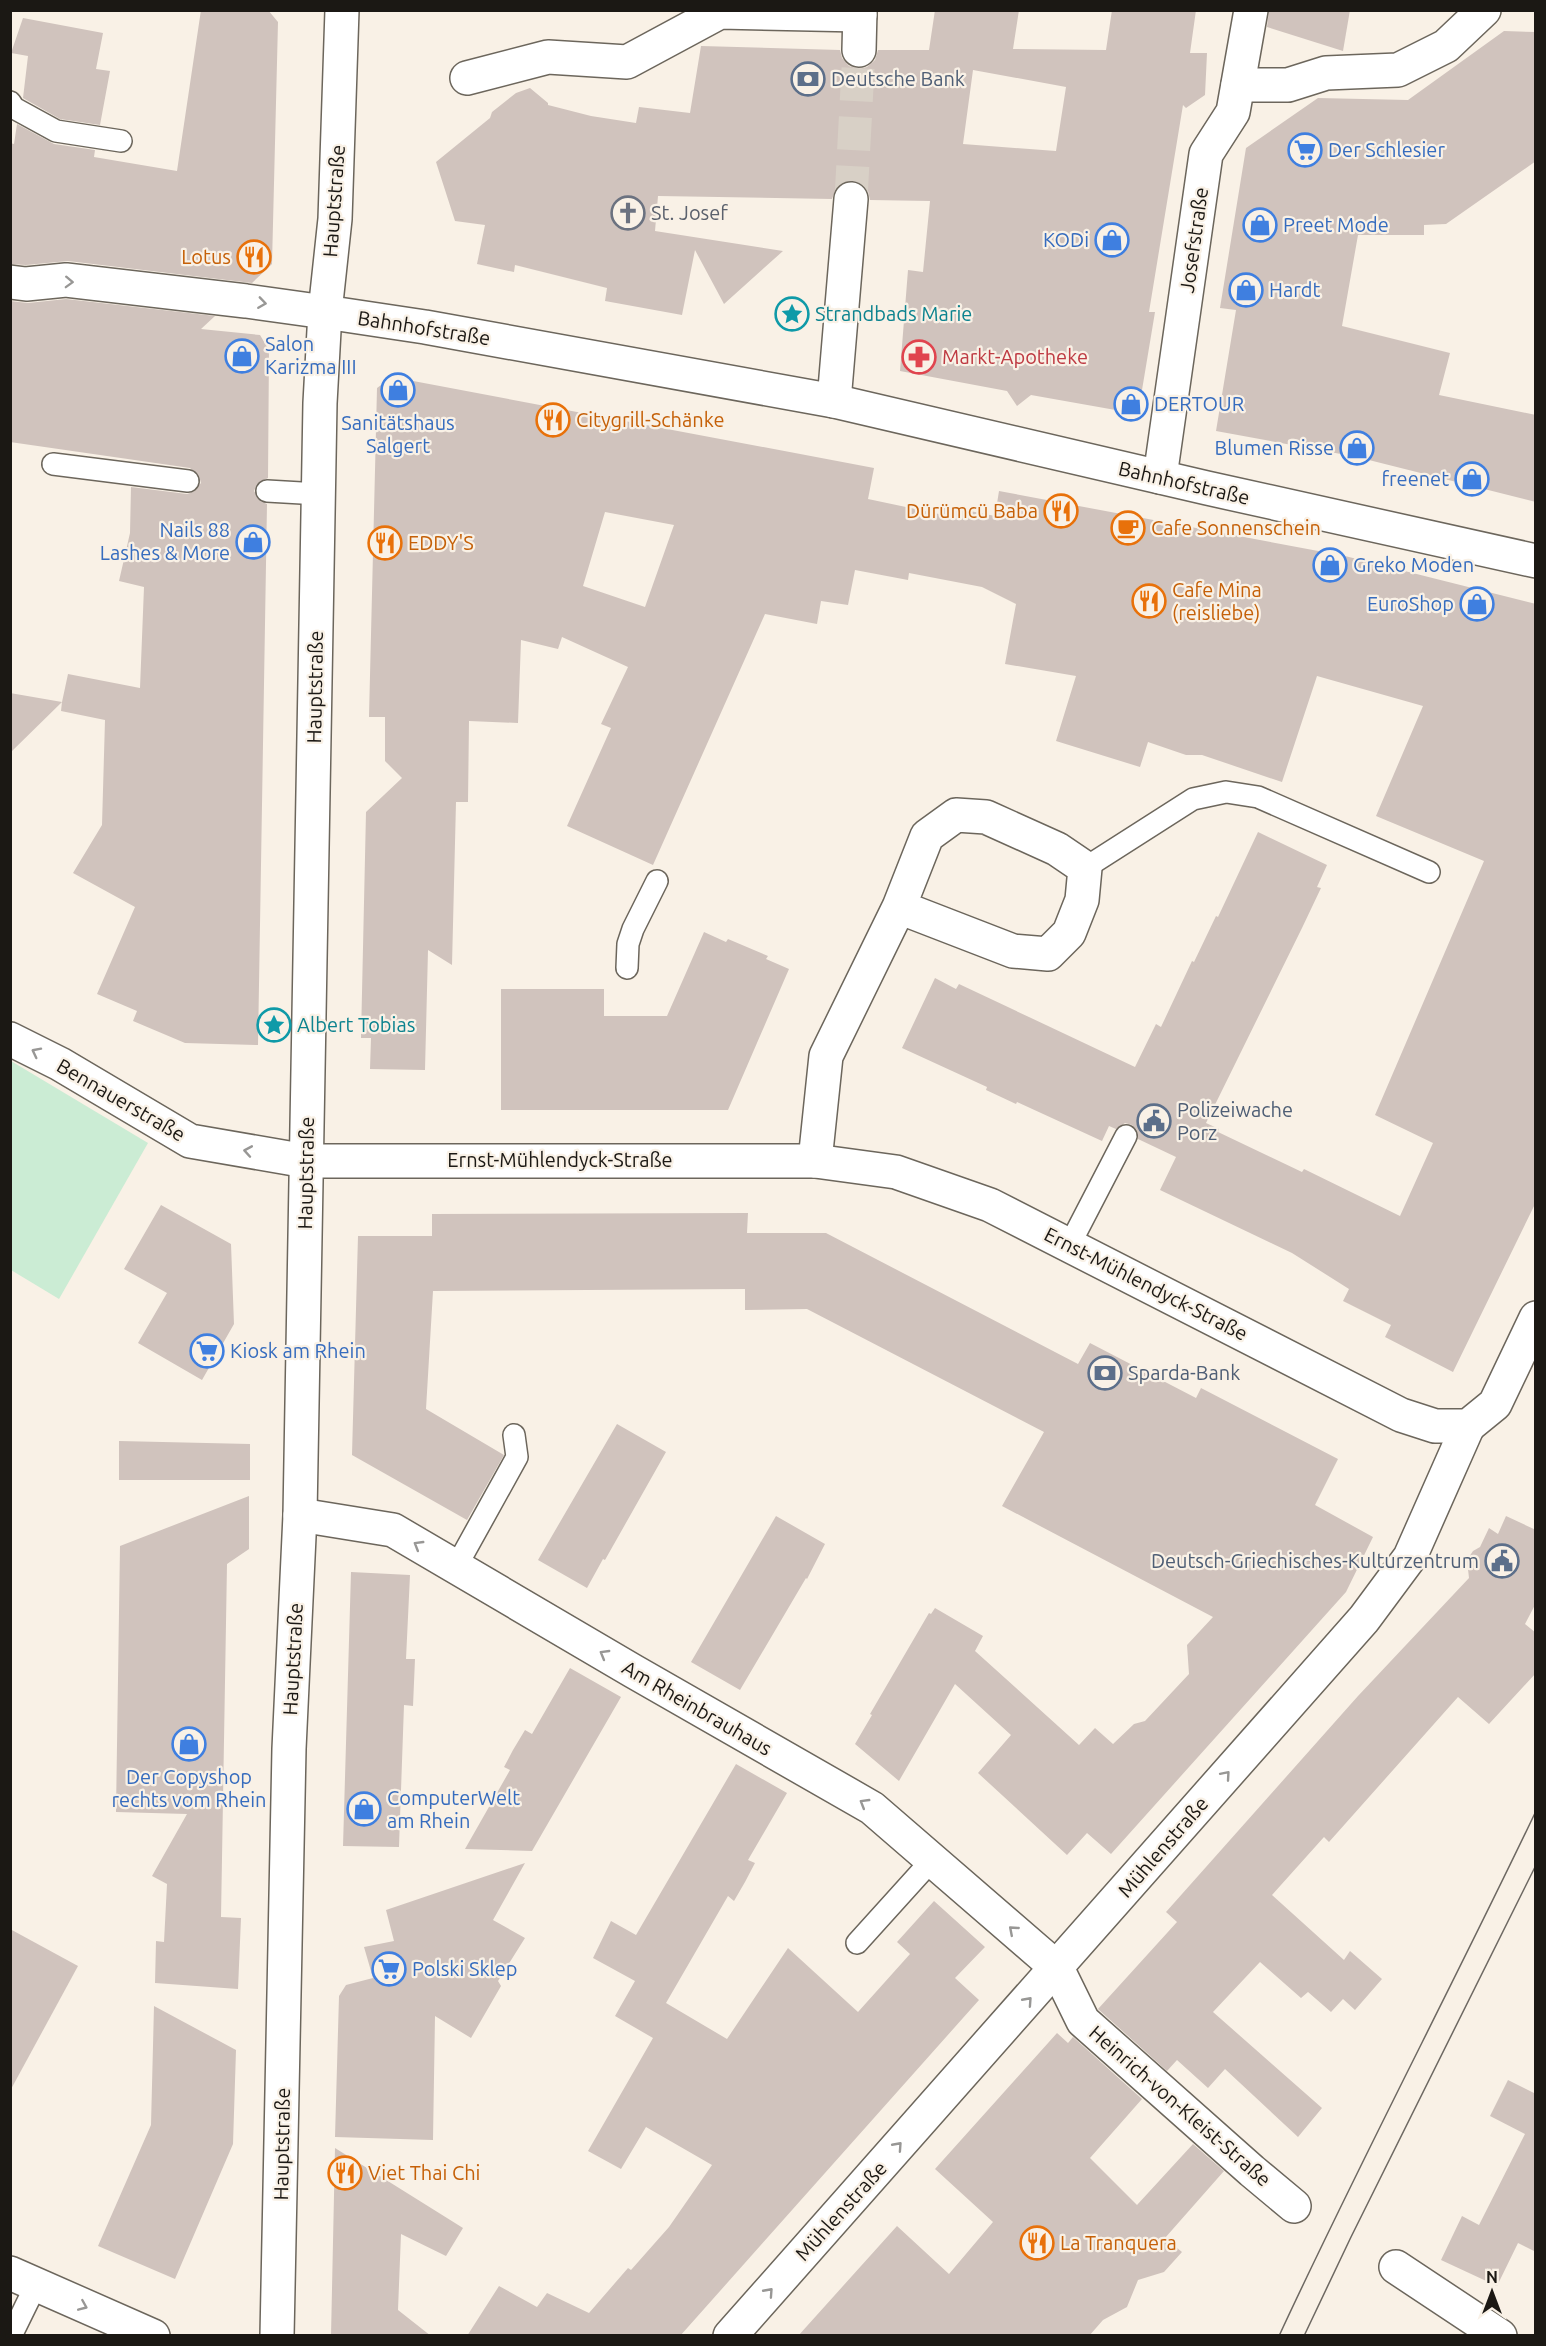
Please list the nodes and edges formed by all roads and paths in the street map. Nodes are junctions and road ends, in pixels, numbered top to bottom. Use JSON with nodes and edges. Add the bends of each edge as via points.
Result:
{"nodes":[{"id":1,"x":342,"y":10,"type":"edge"},
{"id":2,"x":1251,"y":10,"type":"edge"},
{"id":3,"x":1484,"y":10,"type":"edge"},
{"id":4,"x":860,"y":13,"type":"edge"},
{"id":5,"x":858,"y":50,"type":"tunnel mouth"},
{"id":6,"x":467,"y":78,"type":"dead end"},
{"id":7,"x":1238,"y":85,"type":"junction"},
{"id":8,"x":10,"y":102,"type":"edge"},
{"id":9,"x":121,"y":141,"type":"dead end"},
{"id":10,"x":851,"y":199,"type":"tunnel mouth"},
{"id":11,"x":10,"y":282,"type":"edge"},
{"id":12,"x":325,"y":312,"type":"junction"},
{"id":13,"x":834,"y":401,"type":"junction"},
{"id":14,"x":53,"y":464,"type":"dead end"},
{"id":15,"x":1160,"y":477,"type":"junction"},
{"id":16,"x":188,"y":481,"type":"dead end"},
{"id":17,"x":267,"y":491,"type":"dead end"},
{"id":18,"x":319,"y":494,"type":"junction"},
{"id":19,"x":1536,"y":561,"type":"edge"},
{"id":20,"x":1085,"y":868,"type":"junction"},
{"id":21,"x":1429,"y":872,"type":"dead end"},
{"id":22,"x":657,"y":881,"type":"dead end"},
{"id":23,"x":899,"y":907,"type":"junction"},
{"id":24,"x":627,"y":969,"type":"dead end"},
{"id":25,"x":10,"y":1039,"type":"edge"},
{"id":26,"x":1126,"y":1136,"type":"dead end"},
{"id":27,"x":306,"y":1161,"type":"junction"},
{"id":28,"x":815,"y":1161,"type":"junction"},
{"id":29,"x":1070,"y":1244,"type":"junction"},
{"id":30,"x":1536,"y":1318,"type":"edge"},
{"id":31,"x":1468,"y":1426,"type":"junction"},
{"id":32,"x":514,"y":1435,"type":"dead end"},
{"id":33,"x":300,"y":1515,"type":"junction"},
{"id":34,"x":456,"y":1567,"type":"junction"},
{"id":35,"x":932,"y":1860,"type":"junction"},
{"id":36,"x":857,"y":1943,"type":"dead end"},
{"id":37,"x":1057,"y":1968,"type":"junction"},
{"id":38,"x":1294,"y":2206,"type":"dead end"},
{"id":39,"x":1396,"y":2267,"type":"dead end"},
{"id":40,"x":23,"y":2279,"type":"edge"},
{"id":41,"x":11,"y":2336,"type":"edge"},
{"id":42,"x":153,"y":2336,"type":"edge"},
{"id":43,"x":277,"y":2336,"type":"edge"},
{"id":44,"x":730,"y":2336,"type":"edge"},
{"id":45,"x":1500,"y":2336,"type":"edge"}],
"edges":[{"from":1,"to":12,"type":"street","name":"Hauptstraße","via":[[335,219]]},
{"from":2,"to":7,"type":"street","name":"Josefstraße"},
{"from":3,"to":7,"type":"street","via":[[1446,46],[1398,70],[1326,74],[1288,85]]},
{"from":4,"to":5,"type":"street"},
{"from":4,"to":6,"type":"street","via":[[720,12],[627,62],[548,57]]},
{"from":7,"to":15,"type":"street","name":"Josefstraße","via":[[1233,112],[1206,154]]},
{"from":8,"to":9,"type":"lane","via":[[56,131]]},
{"from":10,"to":13,"type":"street"},
{"from":11,"to":12,"type":"street","name":"Bahnhofstraße","one_way":true,"via":[[66,280]]},
{"from":12,"to":13,"type":"street","name":"Bahnhofstraße"},
{"from":12,"to":18,"type":"street","name":"Hauptstraße"},
{"from":13,"to":15,"type":"street","name":"Bahnhofstraße"},
{"from":14,"to":16,"type":"lane"},
{"from":15,"to":19,"type":"street","name":"Bahnhofstraße"},
{"from":17,"to":18,"type":"lane"},
{"from":18,"to":27,"type":"street","name":"Hauptstraße"},
{"from":20,"to":21,"type":"lane","via":[[1193,799],[1226,792],[1258,797]]},
{"from":20,"to":23,"type":"street","via":[[1057,849],[986,817],[956,815],[927,836]]},
{"from":20,"to":23,"type":"street","via":[[1082,900],[1069,933],[1048,954],[1013,951]]},
{"from":22,"to":24,"type":"lane","via":[[633,929]]},
{"from":23,"to":28,"type":"street","via":[[826,1056]]},
{"from":27,"to":25,"type":"street","name":"Bennauerstraße","one_way":true,"via":[[190,1141]]},
{"from":26,"to":29,"type":"lane"},
{"from":27,"to":28,"type":"street","name":"Ernst-Mühlendyck-Straße"},
{"from":27,"to":33,"type":"street","name":"Hauptstraße"},
{"from":28,"to":29,"type":"street","name":"Ernst-Mühlendyck-Straße","via":[[896,1172],[990,1204]]},
{"from":29,"to":31,"type":"street","name":"Ernst-Mühlendyck-Straße","via":[[1401,1415],[1435,1426]]},
{"from":30,"to":31,"type":"street","name":"Mühlenstraße","via":[[1495,1404]]},
{"from":37,"to":31,"type":"street","name":"Mühlenstraße","one_way":true,"via":[[1364,1619],[1410,1557]]},
{"from":32,"to":34,"type":"lane","via":[[518,1457]]},
{"from":34,"to":33,"type":"street","name":"Am Rheinbrauhaus","one_way":true,"via":[[393,1530]]},
{"from":33,"to":43,"type":"street","name":"Hauptstraße","via":[[289,1749]]},
{"from":35,"to":34,"type":"street","name":"Am Rheinbrauhaus","one_way":true,"via":[[872,1808]]},
{"from":35,"to":36,"type":"lane"},
{"from":37,"to":35,"type":"street","name":"Am Rheinbrauhaus","one_way":true},
{"from":37,"to":38,"type":"street","name":"Heinrich-von-Kleist-Straße","via":[[1083,2021]]},
{"from":44,"to":37,"type":"street","name":"Mühlenstraße","one_way":true},
{"from":39,"to":45,"type":"street"},
{"from":40,"to":41,"type":"lane"},
{"from":40,"to":42,"type":"street","one_way":true}]}
